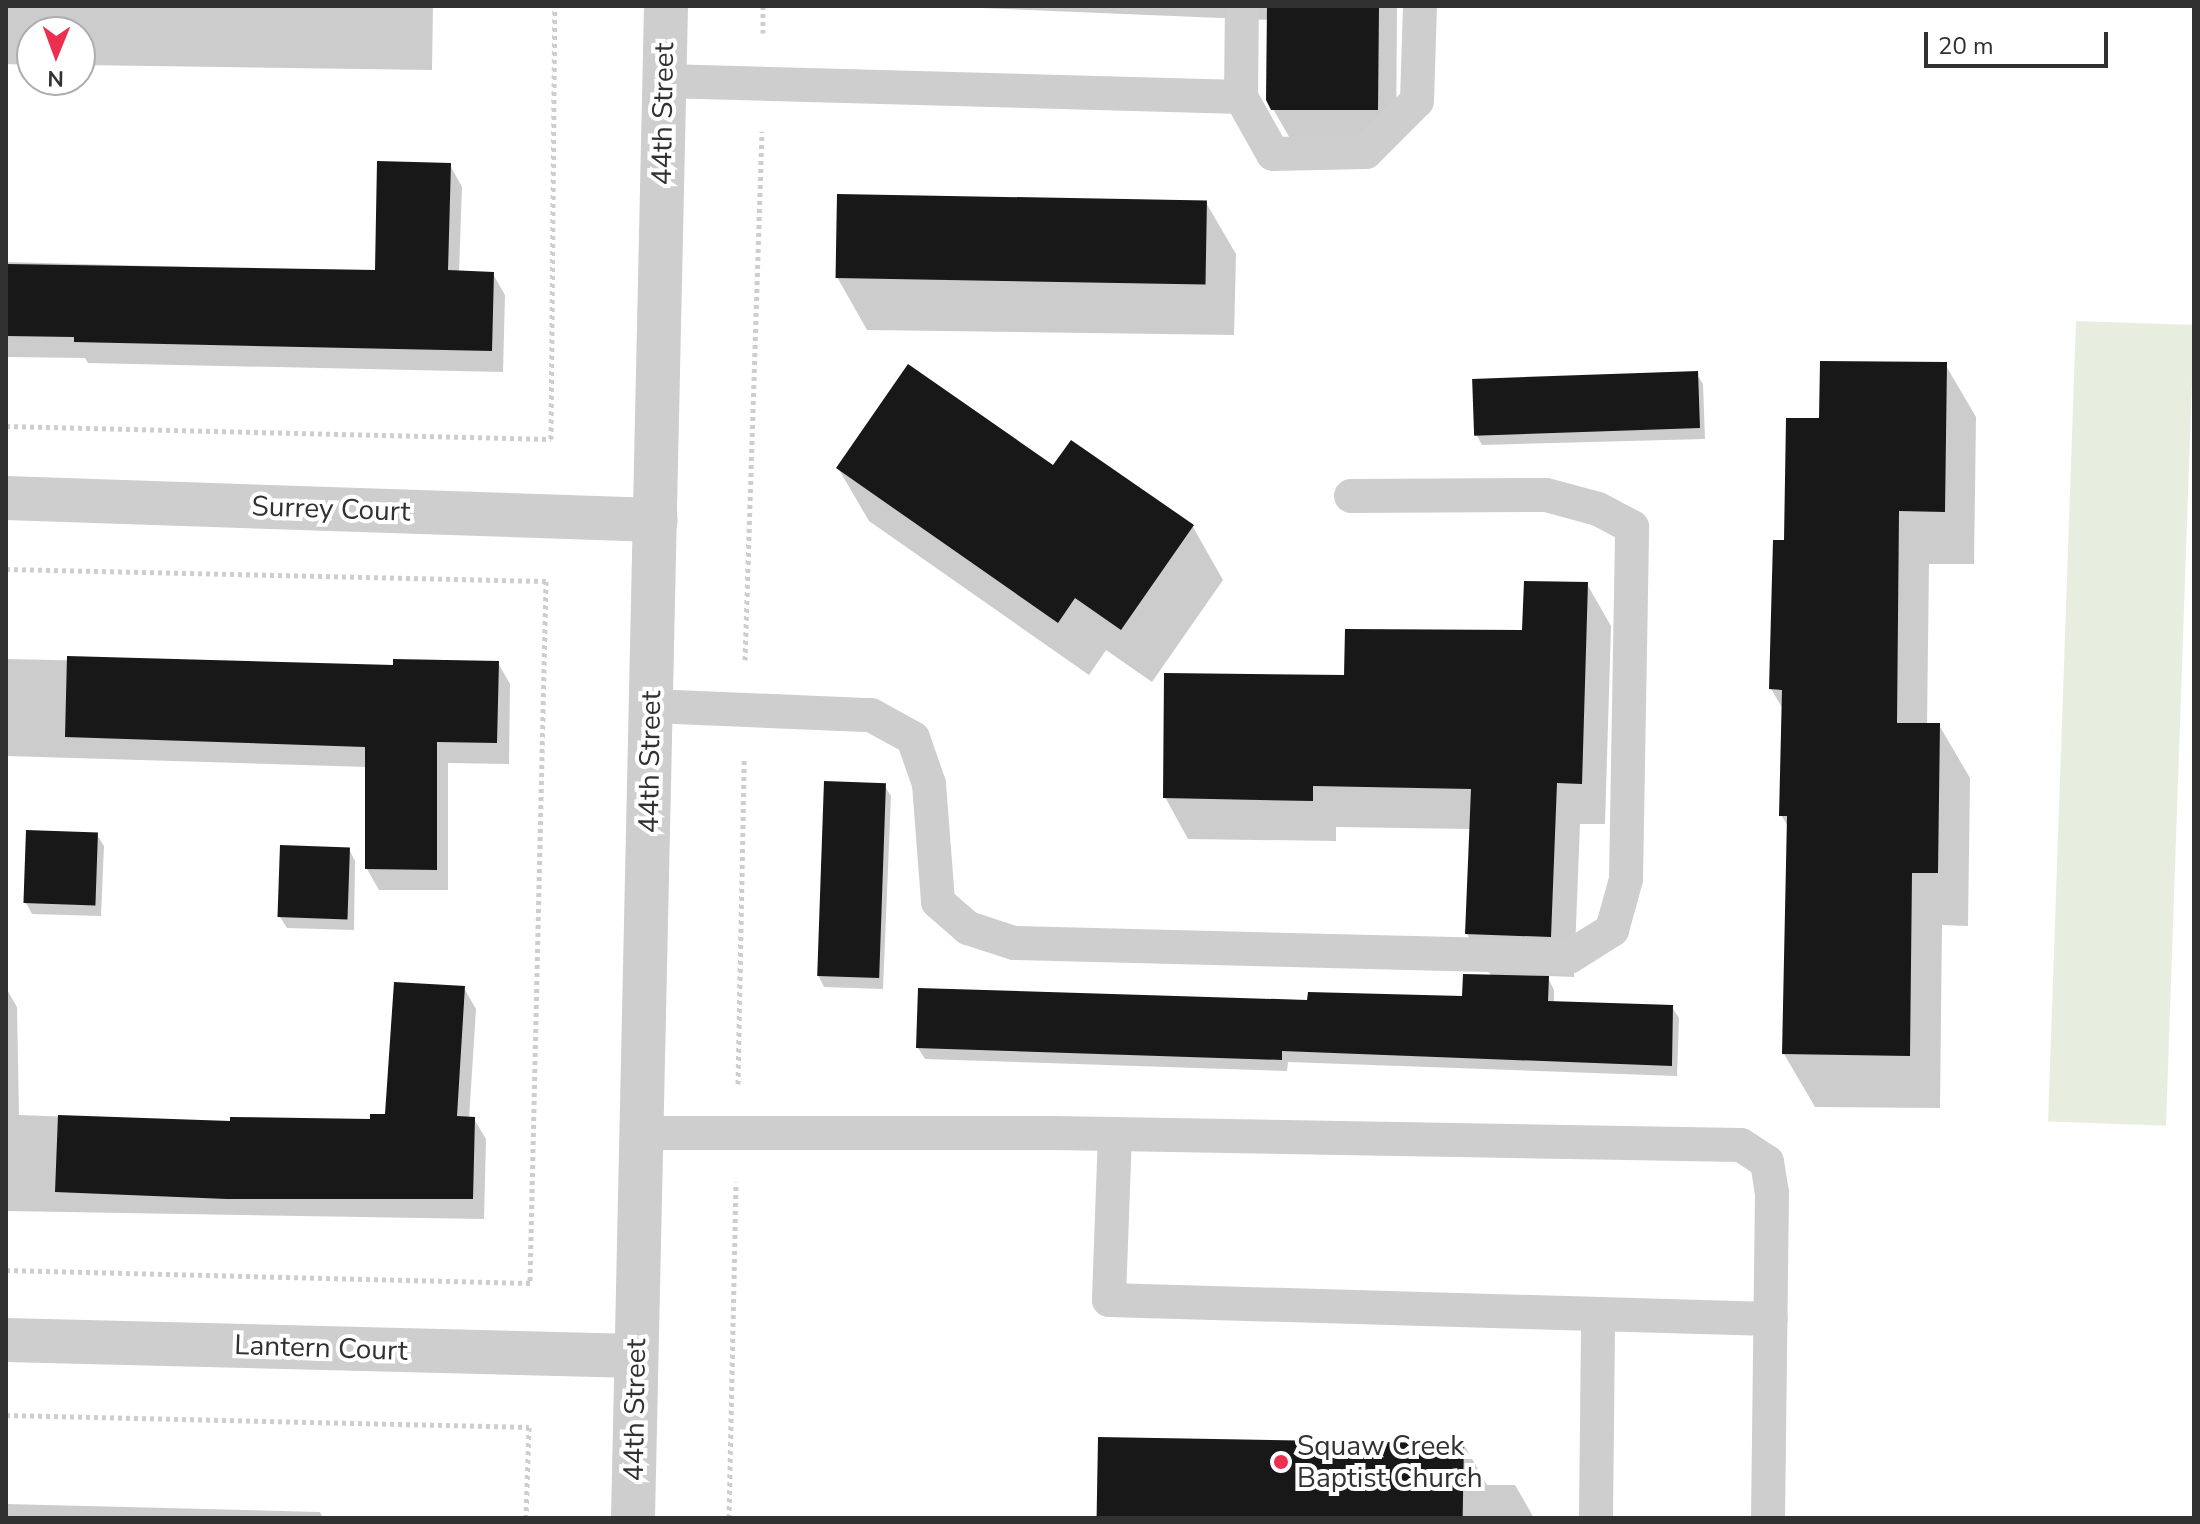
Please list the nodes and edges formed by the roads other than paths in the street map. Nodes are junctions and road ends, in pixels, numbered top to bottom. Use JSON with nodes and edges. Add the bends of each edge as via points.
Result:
{"nodes":[{"id":1,"x":666,"y":6,"type":"edge"},
{"id":2,"x":1242,"y":6,"type":"edge"},
{"id":3,"x":1420,"y":6,"type":"edge"},
{"id":4,"x":664,"y":81,"type":"junction"},
{"id":5,"x":1241,"y":97,"type":"junction"},
{"id":6,"x":1351,"y":496,"type":"dead end"},
{"id":7,"x":6,"y":498,"type":"edge"},
{"id":8,"x":656,"y":520,"type":"junction"},
{"id":9,"x":652,"y":706,"type":"junction"},
{"id":10,"x":641,"y":1133,"type":"junction"},
{"id":11,"x":1115,"y":1134,"type":"junction"},
{"id":12,"x":1598,"y":1314,"type":"junction"},
{"id":13,"x":1771,"y":1319,"type":"junction"},
{"id":14,"x":6,"y":1340,"type":"edge"},
{"id":15,"x":636,"y":1356,"type":"junction"},
{"id":16,"x":633,"y":1518,"type":"edge"},
{"id":17,"x":1596,"y":1518,"type":"edge"},
{"id":18,"x":1768,"y":1518,"type":"edge"}],
"edges":[{"from":1,"to":4,"type":"street","name":"44th Street"},
{"from":2,"to":5,"type":"lane"},
{"from":3,"to":5,"type":"lane","via":[[1417,101],[1366,152],[1273,154]]},
{"from":4,"to":5,"type":"lane"},
{"from":4,"to":8,"type":"street","name":"44th Street"},
{"from":6,"to":9,"type":"lane","via":[[1546,495],[1598,509],[1632,527],[1626,879],[1612,930],[1569,957],[1014,943],[968,928],[938,902],[929,784],[913,738],[871,715]]},
{"from":7,"to":8,"type":"street","name":"Surrey Court"},
{"from":8,"to":9,"type":"street","name":"44th Street"},
{"from":9,"to":10,"type":"street","name":"44th Street"},
{"from":10,"to":11,"type":"lane"},
{"from":10,"to":15,"type":"street","name":"44th Street"},
{"from":11,"to":12,"type":"lane","via":[[1109,1300]]},
{"from":11,"to":13,"type":"lane","via":[[1741,1145],[1767,1162],[1772,1192]]},
{"from":12,"to":13,"type":"lane"},
{"from":12,"to":17,"type":"lane"},
{"from":13,"to":18,"type":"lane"},
{"from":14,"to":15,"type":"street","name":"Lantern Court"},
{"from":15,"to":16,"type":"street","name":"44th Street"}]}
